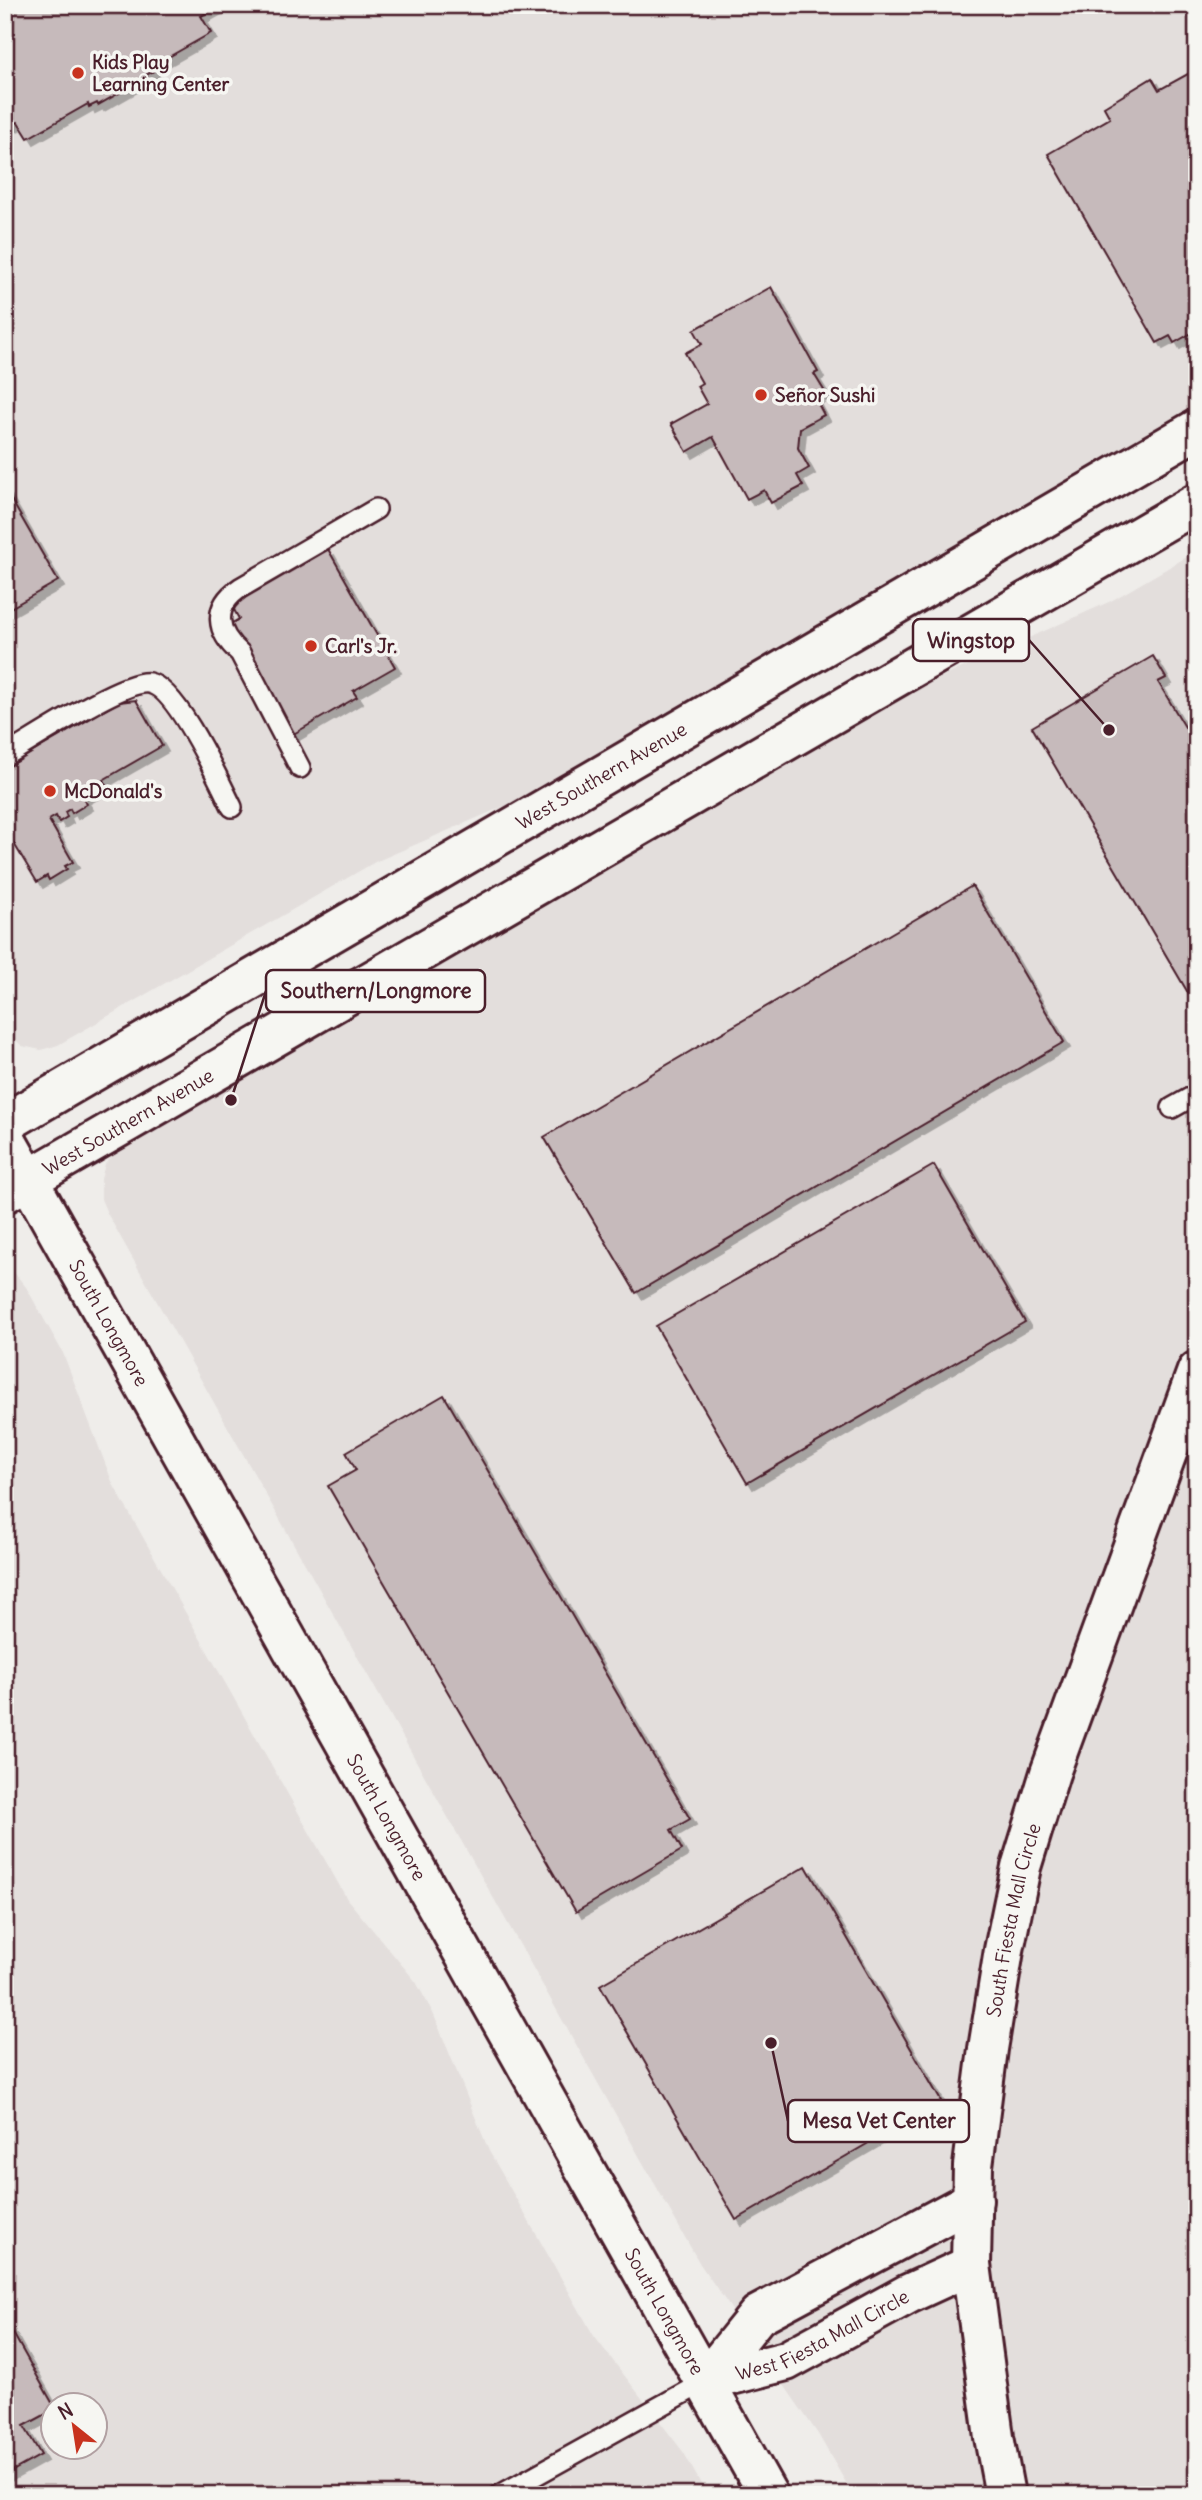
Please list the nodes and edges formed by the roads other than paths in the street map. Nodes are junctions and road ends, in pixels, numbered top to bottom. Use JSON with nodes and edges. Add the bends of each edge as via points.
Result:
{"nodes":[{"id":1,"x":1197,"y":429,"type":"edge"},
{"id":2,"x":1197,"y":503,"type":"edge"},
{"id":3,"x":376,"y":509,"type":"dead end"},
{"id":4,"x":5,"y":757,"type":"edge"},
{"id":5,"x":300,"y":768,"type":"dead end"},
{"id":6,"x":232,"y":807,"type":"dead end"},
{"id":7,"x":1197,"y":1094,"type":"edge"},
{"id":8,"x":1172,"y":1108,"type":"dead end"},
{"id":9,"x":5,"y":1124,"type":"edge"},
{"id":10,"x":5,"y":1138,"type":"edge"},
{"id":11,"x":17,"y":1186,"type":"edge"},
{"id":12,"x":1197,"y":1371,"type":"edge"},
{"id":13,"x":973,"y":2200,"type":"junction"},
{"id":14,"x":971,"y":2265,"type":"junction"},
{"id":15,"x":704,"y":2382,"type":"junction"},
{"id":16,"x":500,"y":2495,"type":"edge"},
{"id":17,"x":768,"y":2495,"type":"edge"},
{"id":18,"x":1005,"y":2495,"type":"edge"}],
"edges":[{"from":1,"to":9,"type":"street","name":"West Southern Avenue"},
{"from":2,"to":11,"type":"street","name":"West Southern Avenue"},
{"from":3,"to":5,"type":"lane","via":[[240,587],[222,610],[225,638],[240,653]]},
{"from":4,"to":6,"type":"lane","via":[[116,692],[151,683],[184,717]]},
{"from":7,"to":8,"type":"lane"},
{"from":10,"to":11,"type":"street","name":"South Longmore"},
{"from":11,"to":15,"type":"street","name":"South Longmore"},
{"from":12,"to":13,"type":"street","name":"South Fiesta Mall Circle","via":[[1050,1773],[1021,1867],[988,2049]]},
{"from":13,"to":14,"type":"street","name":"South Fiesta Mall Circle"},
{"from":13,"to":15,"type":"street","name":"West Fiesta Mall Circle","via":[[758,2315]]},
{"from":14,"to":15,"type":"street","name":"West Fiesta Mall Circle","via":[[786,2361]]},
{"from":14,"to":18,"type":"street","name":"South Fiesta Mall Circle"},
{"from":15,"to":16,"type":"lane"},
{"from":15,"to":17,"type":"street","name":"South Longmore"}]}
